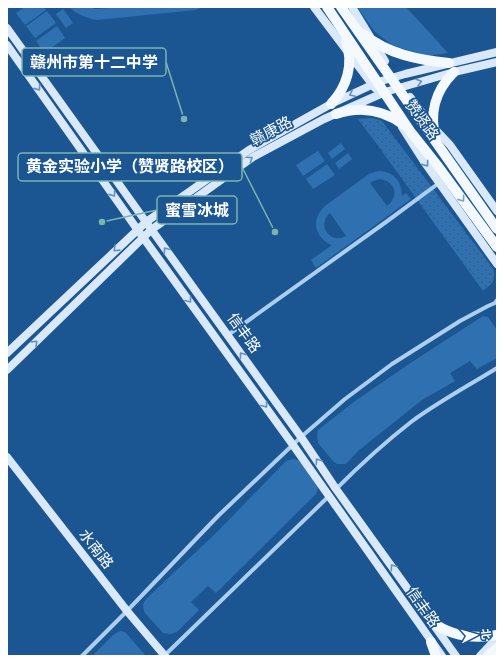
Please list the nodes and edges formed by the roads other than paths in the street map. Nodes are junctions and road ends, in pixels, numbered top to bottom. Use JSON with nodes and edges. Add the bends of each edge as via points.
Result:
{"nodes":[{"id":1,"x":314,"y":7,"type":"edge"},
{"id":2,"x":327,"y":7,"type":"edge"},
{"id":3,"x":341,"y":7,"type":"edge"},
{"id":4,"x":350,"y":12,"type":"edge"},
{"id":5,"x":7,"y":28,"type":"edge"},
{"id":6,"x":342,"y":30,"type":"junction"},
{"id":7,"x":371,"y":40,"type":"junction"},
{"id":8,"x":7,"y":45,"type":"edge"},
{"id":9,"x":497,"y":52,"type":"edge"},
{"id":10,"x":349,"y":53,"type":"junction"},
{"id":11,"x":497,"y":62,"type":"edge"},
{"id":12,"x":452,"y":68,"type":"junction"},
{"id":13,"x":393,"y":78,"type":"junction"},
{"id":14,"x":375,"y":83,"type":"junction"},
{"id":15,"x":400,"y":88,"type":"junction"},
{"id":16,"x":382,"y":94,"type":"junction"},
{"id":17,"x":331,"y":104,"type":"junction"},
{"id":18,"x":336,"y":114,"type":"junction"},
{"id":19,"x":397,"y":120,"type":"junction"},
{"id":20,"x":433,"y":127,"type":"junction"},
{"id":21,"x":410,"y":131,"type":"junction"},
{"id":22,"x":439,"y":148,"type":"junction"},
{"id":23,"x":439,"y":182,"type":"junction"},
{"id":24,"x":497,"y":210,"type":"edge"},
{"id":25,"x":146,"y":222,"type":"junction"},
{"id":26,"x":137,"y":229,"type":"junction"},
{"id":27,"x":497,"y":229,"type":"edge"},
{"id":28,"x":151,"y":230,"type":"junction"},
{"id":29,"x":143,"y":237,"type":"junction"},
{"id":30,"x":497,"y":247,"type":"edge"},
{"id":31,"x":497,"y":264,"type":"edge"},
{"id":32,"x":496,"y":302,"type":"edge"},
{"id":33,"x":228,"y":335,"type":"junction"},
{"id":34,"x":7,"y":353,"type":"edge"},
{"id":35,"x":497,"y":368,"type":"edge"},
{"id":36,"x":7,"y":370,"type":"edge"},
{"id":37,"x":301,"y":437,"type":"junction"},
{"id":38,"x":293,"y":445,"type":"junction"},
{"id":39,"x":7,"y":457,"type":"edge"},
{"id":40,"x":336,"y":489,"type":"junction"},
{"id":41,"x":329,"y":496,"type":"junction"},
{"id":42,"x":127,"y":611,"type":"junction"},
{"id":43,"x":432,"y":622,"type":"junction"},
{"id":44,"x":497,"y":635,"type":"edge"},
{"id":45,"x":497,"y":638,"type":"edge"},
{"id":46,"x":431,"y":642,"type":"junction"},
{"id":47,"x":497,"y":648,"type":"edge"},
{"id":48,"x":82,"y":656,"type":"edge"},
{"id":49,"x":165,"y":656,"type":"edge"},
{"id":50,"x":436,"y":656,"type":"edge"},
{"id":51,"x":442,"y":656,"type":"edge"},
{"id":52,"x":456,"y":656,"type":"edge"},
{"id":53,"x":480,"y":656,"type":"edge"},
{"id":54,"x":488,"y":656,"type":"edge"}],
"edges":[{"from":1,"to":10,"type":"main road"},
{"from":2,"to":6,"type":"main road","name":"赞贤路"},
{"from":3,"to":4,"type":"main road","name":"赞贤路"},
{"from":4,"to":7,"type":"main road","via":[[358,30]]},
{"from":4,"to":13,"type":"main road","name":"赞贤路"},
{"from":5,"to":25,"type":"main road","name":"信丰路"},
{"from":6,"to":10,"type":"main road"},
{"from":6,"to":14,"type":"main road","name":"赞贤路"},
{"from":7,"to":12,"type":"main road","via":[[403,55]]},
{"from":7,"to":13,"type":"main road"},
{"from":8,"to":26,"type":"main road","name":"信丰路","one_way":true},
{"from":9,"to":12,"type":"main road","name":"赣康路"},
{"from":10,"to":14,"type":"main road"},
{"from":10,"to":17,"type":"main road","via":[[346,79]]},
{"from":11,"to":12,"type":"main road","name":"赣康路"},
{"from":12,"to":13,"type":"main road","name":"赣康路"},
{"from":15,"to":12,"type":"main road","name":"赣康路","one_way":true},
{"from":12,"to":20,"type":"main road","via":[[437,98]]},
{"from":13,"to":14,"type":"main road","name":"赣康路"},
{"from":13,"to":15,"type":"main road","name":"赞贤路"},
{"from":14,"to":16,"type":"main road","name":"赞贤路"},
{"from":14,"to":17,"type":"main road","name":"赣康路","one_way":true},
{"from":15,"to":16,"type":"main road","name":"赣康路"},
{"from":15,"to":20,"type":"main road"},
{"from":15,"to":22,"type":"main road","name":"赞贤路"},
{"from":16,"to":18,"type":"main road","name":"赣康路"},
{"from":16,"to":19,"type":"main road"},
{"from":16,"to":21,"type":"main road","name":"赞贤路"},
{"from":17,"to":25,"type":"main road","name":"赣康路","via":[[249,150]]},
{"from":18,"to":19,"type":"main road","via":[[364,110],[386,114]]},
{"from":28,"to":18,"type":"main road","name":"赣康路","one_way":true,"via":[[253,157]]},
{"from":19,"to":21,"type":"main road"},
{"from":19,"to":23,"type":"main road","one_way":true},
{"from":20,"to":22,"type":"main road"},
{"from":20,"to":24,"type":"main road"},
{"from":21,"to":30,"type":"main road","name":"赞贤路","one_way":true},
{"from":22,"to":27,"type":"main road","name":"赞贤路"},
{"from":23,"to":31,"type":"main road"},
{"from":23,"to":33,"type":"street"},
{"from":25,"to":26,"type":"main road","name":"赣康路"},
{"from":25,"to":28,"type":"main road","name":"信丰路"},
{"from":26,"to":29,"type":"main road","name":"信丰路"},
{"from":26,"to":34,"type":"main road","name":"赣康路","one_way":true},
{"from":28,"to":29,"type":"main road","name":"赣康路"},
{"from":33,"to":28,"type":"main road","name":"信丰路","one_way":true},
{"from":36,"to":29,"type":"main road","name":"赣康路","one_way":true},
{"from":29,"to":38,"type":"main road","name":"信丰路","one_way":true},
{"from":32,"to":37,"type":"street","via":[[460,321],[392,364],[345,399]]},
{"from":37,"to":33,"type":"main road","name":"信丰路","one_way":true},
{"from":35,"to":40,"type":"street","via":[[411,423],[367,459]]},
{"from":37,"to":38,"type":"street"},
{"from":40,"to":37,"type":"main road","name":"信丰路","one_way":true},
{"from":38,"to":41,"type":"main road","name":"信丰路"},
{"from":38,"to":42,"type":"street","via":[[218,516]]},
{"from":39,"to":42,"type":"main road","name":"水南路"},
{"from":40,"to":41,"type":"street"},
{"from":43,"to":40,"type":"main road","name":"信丰路","one_way":true},
{"from":41,"to":46,"type":"main road","name":"信丰路"},
{"from":41,"to":49,"type":"street"},
{"from":42,"to":48,"type":"street"},
{"from":42,"to":49,"type":"main road","name":"水南路"},
{"from":43,"to":44,"type":"main road","via":[[447,631],[462,635]]},
{"from":43,"to":52,"type":"main road","name":"信丰路"},
{"from":45,"to":53,"type":"main road"},
{"from":46,"to":50,"type":"main road"},
{"from":46,"to":51,"type":"main road","name":"信丰路"},
{"from":47,"to":54,"type":"main road"}]}
